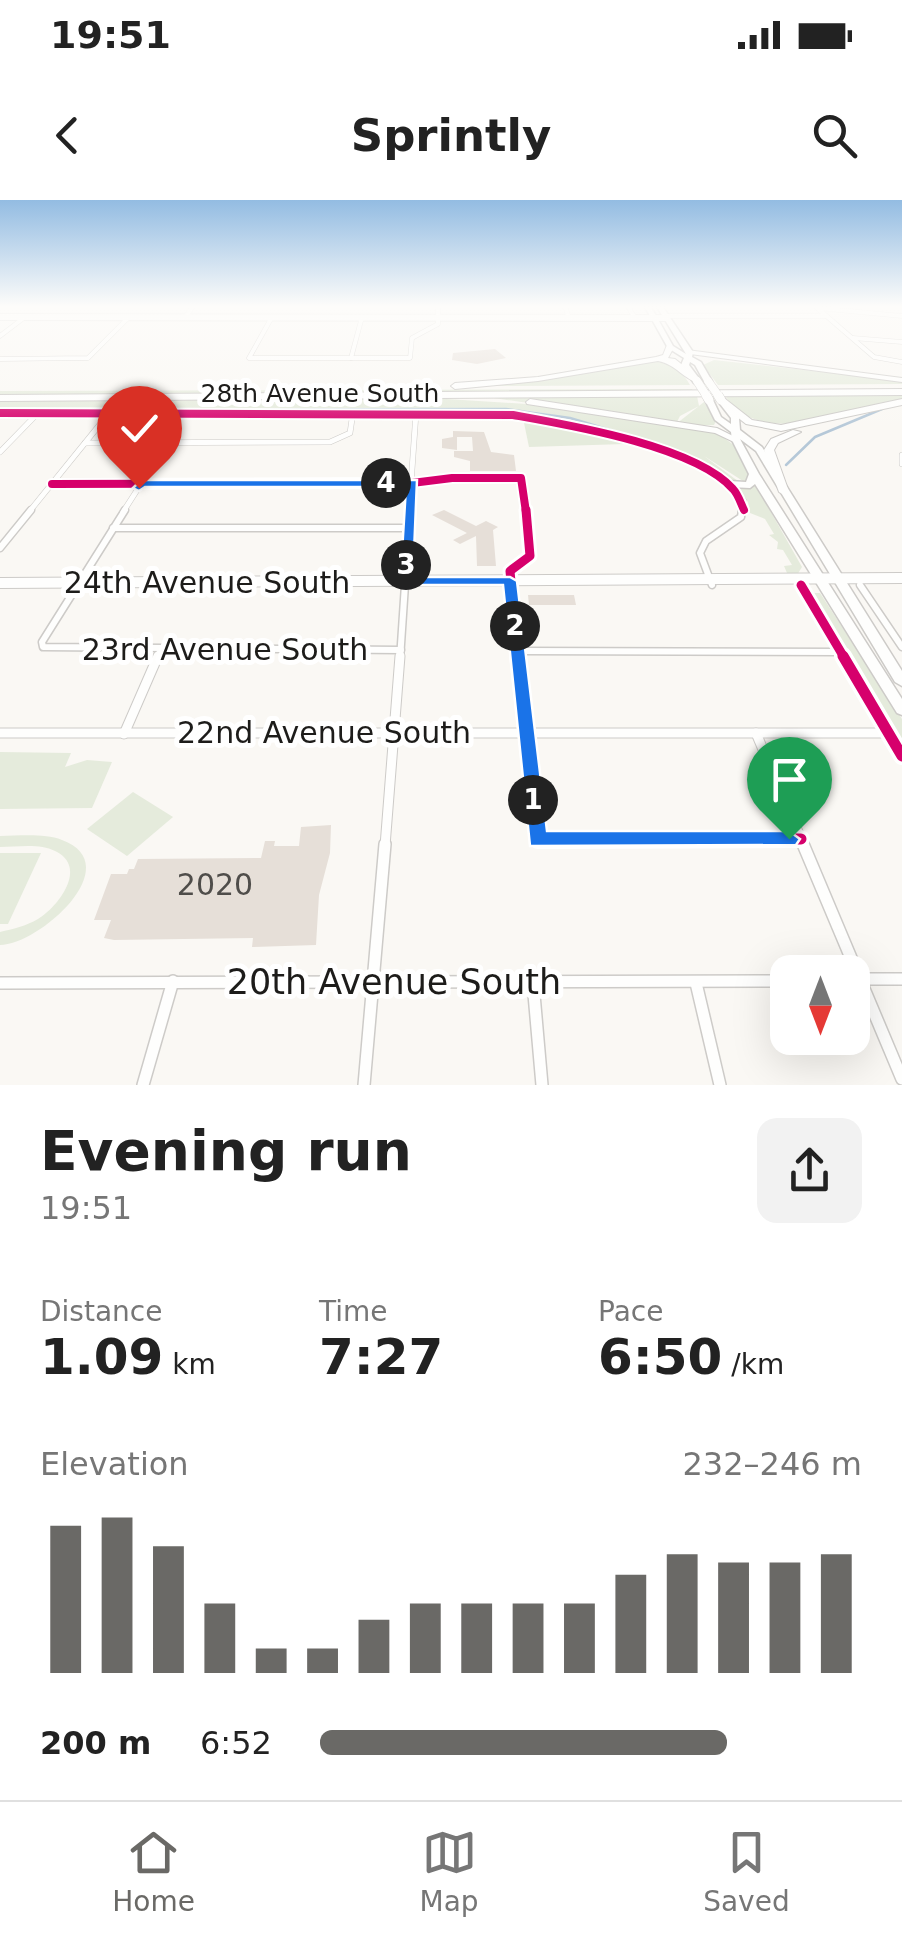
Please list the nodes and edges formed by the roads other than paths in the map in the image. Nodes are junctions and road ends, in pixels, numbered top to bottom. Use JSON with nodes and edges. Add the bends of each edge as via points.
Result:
{"nodes":[{"id":1,"x":98,"y":348,"type":"edge"},
{"id":2,"x":254,"y":348,"type":"edge"},
{"id":3,"x":354,"y":348,"type":"edge"},
{"id":4,"x":411,"y":348,"type":"edge"},
{"id":5,"x":669,"y":348,"type":"edge"},
{"id":6,"x":673,"y":348,"type":"edge"},
{"id":7,"x":685,"y":348,"type":"edge"},
{"id":8,"x":865,"y":348,"type":"edge"},
{"id":9,"x":689,"y":355,"type":"junction"},
{"id":10,"x":351,"y":358,"type":"junction"},
{"id":11,"x":720,"y":358,"type":"junction"},
{"id":12,"x":0,"y":359,"type":"edge"},
{"id":13,"x":658,"y":359,"type":"junction"},
{"id":14,"x":902,"y":362,"type":"edge"},
{"id":15,"x":698,"y":364,"type":"junction"},
{"id":16,"x":697,"y":381,"type":"junction"},
{"id":17,"x":902,"y":386,"type":"edge"},
{"id":18,"x":399,"y":388,"type":"junction"},
{"id":19,"x":0,"y":389,"type":"edge"},
{"id":20,"x":434,"y":395,"type":"junction"},
{"id":21,"x":0,"y":398,"type":"edge"},
{"id":22,"x":715,"y":400,"type":"junction"},
{"id":23,"x":902,"y":402,"type":"edge"},
{"id":24,"x":110,"y":412,"type":"junction"},
{"id":25,"x":353,"y":412,"type":"junction"},
{"id":26,"x":0,"y":413,"type":"edge"},
{"id":27,"x":38,"y":413,"type":"junction"},
{"id":28,"x":416,"y":413,"type":"junction"},
{"id":29,"x":843,"y":414,"type":"junction"},
{"id":30,"x":724,"y":423,"type":"junction"},
{"id":31,"x":700,"y":429,"type":"junction"},
{"id":32,"x":736,"y":436,"type":"junction"},
{"id":33,"x":85,"y":443,"type":"junction"},
{"id":34,"x":0,"y":452,"type":"edge"},
{"id":35,"x":902,"y":454,"type":"edge"},
{"id":36,"x":902,"y":464,"type":"edge"},
{"id":37,"x":701,"y":469,"type":"junction"},
{"id":38,"x":754,"y":474,"type":"junction"},
{"id":39,"x":412,"y":483,"type":"junction"},
{"id":40,"x":52,"y":484,"type":"junction"},
{"id":41,"x":141,"y":484,"type":"junction"},
{"id":42,"x":729,"y":484,"type":"junction"},
{"id":43,"x":784,"y":492,"type":"junction"},
{"id":44,"x":744,"y":506,"type":"junction"},
{"id":45,"x":113,"y":528,"type":"junction"},
{"id":46,"x":408,"y":528,"type":"junction"},
{"id":47,"x":0,"y":548,"type":"edge"},
{"id":48,"x":510,"y":581,"type":"junction"},
{"id":49,"x":711,"y":581,"type":"junction"},
{"id":50,"x":838,"y":581,"type":"junction"},
{"id":51,"x":405,"y":582,"type":"junction"},
{"id":52,"x":820,"y":582,"type":"junction"},
{"id":53,"x":902,"y":582,"type":"edge"},
{"id":54,"x":0,"y":583,"type":"edge"},
{"id":55,"x":78,"y":584,"type":"junction"},
{"id":56,"x":801,"y":585,"type":"junction"},
{"id":57,"x":860,"y":585,"type":"junction"},
{"id":58,"x":902,"y":646,"type":"edge"},
{"id":59,"x":161,"y":650,"type":"junction"},
{"id":60,"x":400,"y":650,"type":"junction"},
{"id":61,"x":518,"y":650,"type":"junction"},
{"id":62,"x":842,"y":652,"type":"junction"},
{"id":63,"x":902,"y":682,"type":"edge"},
{"id":64,"x":902,"y":710,"type":"edge"},
{"id":65,"x":394,"y":732,"type":"junction"},
{"id":66,"x":0,"y":733,"type":"edge"},
{"id":67,"x":526,"y":733,"type":"junction"},
{"id":68,"x":756,"y":733,"type":"junction"},
{"id":69,"x":888,"y":733,"type":"junction"},
{"id":70,"x":124,"y":734,"type":"junction"},
{"id":71,"x":902,"y":756,"type":"edge"},
{"id":72,"x":800,"y":839,"type":"junction"},
{"id":73,"x":847,"y":955,"type":"edge"},
{"id":74,"x":870,"y":979,"type":"edge"},
{"id":75,"x":902,"y":979,"type":"edge"},
{"id":76,"x":173,"y":981,"type":"junction"},
{"id":77,"x":770,"y":981,"type":"edge"},
{"id":78,"x":373,"y":982,"type":"junction"},
{"id":79,"x":0,"y":983,"type":"edge"},
{"id":80,"x":533,"y":983,"type":"junction"},
{"id":81,"x":696,"y":983,"type":"junction"},
{"id":82,"x":870,"y":1008,"type":"edge"},
{"id":83,"x":902,"y":1079,"type":"edge"},
{"id":84,"x":143,"y":1085,"type":"edge"},
{"id":85,"x":364,"y":1085,"type":"edge"},
{"id":86,"x":542,"y":1085,"type":"edge"},
{"id":87,"x":720,"y":1085,"type":"edge"}],
"edges":[{"from":1,"to":12,"type":"street","via":[[88,358]]},
{"from":2,"to":10,"type":"street","via":[[249,358]]},
{"from":3,"to":10,"type":"street"},
{"from":4,"to":10,"type":"street","via":[[410,358]]},
{"from":5,"to":13,"type":"highway"},
{"from":6,"to":9,"type":"main road"},
{"from":7,"to":9,"type":"main road"},
{"from":8,"to":14,"type":"street","via":[[878,360]]},
{"from":9,"to":11,"type":"highway"},
{"from":9,"to":15,"type":"main road"},
{"from":9,"to":16,"type":"main road","via":[[686,365]]},
{"from":11,"to":15,"type":"highway"},
{"from":11,"to":17,"type":"highway"},
{"from":13,"to":16,"type":"highway","via":[[672,361]]},
{"from":13,"to":18,"type":"highway","via":[[508,383]]},
{"from":15,"to":22,"type":"main road","bridge":true},
{"from":16,"to":22,"type":"main road","bridge":true},
{"from":17,"to":18,"type":"highway"},
{"from":17,"to":20,"type":"highway"},
{"from":18,"to":19,"type":"highway"},
{"from":20,"to":21,"type":"highway"},
{"from":20,"to":31,"type":"highway","via":[[546,404]]},
{"from":22,"to":29,"type":"highway","via":[[749,422],[774,428]]},
{"from":22,"to":30,"type":"main road"},
{"from":22,"to":32,"type":"main road","via":[[736,418]]},
{"from":23,"to":29,"type":"highway"},
{"from":24,"to":25,"type":"street","name":"28th Avenue South"},
{"from":24,"to":27,"type":"street","name":"28th Avenue South"},
{"from":24,"to":33,"type":"street"},
{"from":25,"to":28,"type":"street","name":"28th Avenue South"},
{"from":25,"to":33,"type":"street","via":[[350,433],[339,440]]},
{"from":26,"to":27,"type":"street","name":"28th Avenue South"},
{"from":27,"to":34,"type":"street"},
{"from":28,"to":37,"type":"street","name":"28th Avenue South","via":[[562,420]]},
{"from":28,"to":39,"type":"street"},
{"from":29,"to":43,"type":"highway","via":[[770,445]]},
{"from":30,"to":31,"type":"highway"},
{"from":30,"to":32,"type":"main road"},
{"from":31,"to":32,"type":"highway"},
{"from":32,"to":38,"type":"main road"},
{"from":32,"to":43,"type":"main road","via":[[759,449]]},
{"from":33,"to":40,"type":"street"},
{"from":35,"to":36,"type":"street"},
{"from":37,"to":42,"type":"street"},
{"from":37,"to":44,"type":"street"},
{"from":38,"to":42,"type":"main road","via":[[750,485]]},
{"from":38,"to":52,"type":"main road"},
{"from":39,"to":41,"type":"street"},
{"from":39,"to":46,"type":"street"},
{"from":39,"to":48,"type":"street","via":[[521,478],[532,548],[510,570]]},
{"from":40,"to":41,"type":"street"},
{"from":40,"to":47,"type":"street"},
{"from":41,"to":45,"type":"street"},
{"from":42,"to":44,"type":"street"},
{"from":43,"to":50,"type":"main road"},
{"from":44,"to":49,"type":"street","via":[[741,517],[706,541],[700,554]]},
{"from":45,"to":46,"type":"street"},
{"from":45,"to":55,"type":"street"},
{"from":46,"to":51,"type":"street"},
{"from":48,"to":49,"type":"street","name":"24th Avenue South"},
{"from":48,"to":51,"type":"street","name":"24th Avenue South"},
{"from":48,"to":61,"type":"street"},
{"from":49,"to":52,"type":"street","name":"24th Avenue South"},
{"from":49,"to":56,"type":"street","name":"24th Avenue South"},
{"from":50,"to":52,"type":"street","name":"24th Avenue South"},
{"from":50,"to":53,"type":"street","name":"24th Avenue South"},
{"from":50,"to":57,"type":"street","name":"24th Avenue South"},
{"from":50,"to":63,"type":"main road"},
{"from":51,"to":55,"type":"street","name":"24th Avenue South"},
{"from":51,"to":60,"type":"street"},
{"from":52,"to":56,"type":"street","name":"24th Avenue South"},
{"from":52,"to":64,"type":"main road"},
{"from":53,"to":57,"type":"street","name":"24th Avenue South"},
{"from":54,"to":55,"type":"street","name":"24th Avenue South"},
{"from":55,"to":59,"type":"street","name":"23rd Avenue South","via":[[42,642],[50,649]]},
{"from":56,"to":62,"type":"street"},
{"from":57,"to":58,"type":"street"},
{"from":59,"to":60,"type":"street","name":"23rd Avenue South"},
{"from":59,"to":70,"type":"street"},
{"from":60,"to":65,"type":"street"},
{"from":61,"to":62,"type":"street"},
{"from":61,"to":67,"type":"street"},
{"from":62,"to":69,"type":"street"},
{"from":65,"to":67,"type":"street","name":"22nd Avenue South"},
{"from":65,"to":70,"type":"street","name":"22nd Avenue South"},
{"from":65,"to":78,"type":"street"},
{"from":66,"to":70,"type":"street","name":"22nd Avenue South"},
{"from":67,"to":68,"type":"street","name":"22nd Avenue South"},
{"from":67,"to":72,"type":"street","via":[[538,840]]},
{"from":68,"to":69,"type":"street","name":"22nd Avenue South"},
{"from":68,"to":72,"type":"street"},
{"from":69,"to":71,"type":"street"},
{"from":72,"to":73,"type":"street"},
{"from":74,"to":75,"type":"street"},
{"from":76,"to":78,"type":"street","name":"20th Avenue South"},
{"from":76,"to":79,"type":"street","name":"20th Avenue South"},
{"from":76,"to":84,"type":"street"},
{"from":77,"to":81,"type":"street","name":"20th Avenue South"},
{"from":78,"to":80,"type":"street","name":"20th Avenue South"},
{"from":78,"to":85,"type":"street"},
{"from":80,"to":81,"type":"street","name":"20th Avenue South"},
{"from":80,"to":86,"type":"street"},
{"from":81,"to":87,"type":"street"},
{"from":82,"to":83,"type":"street"}]}
